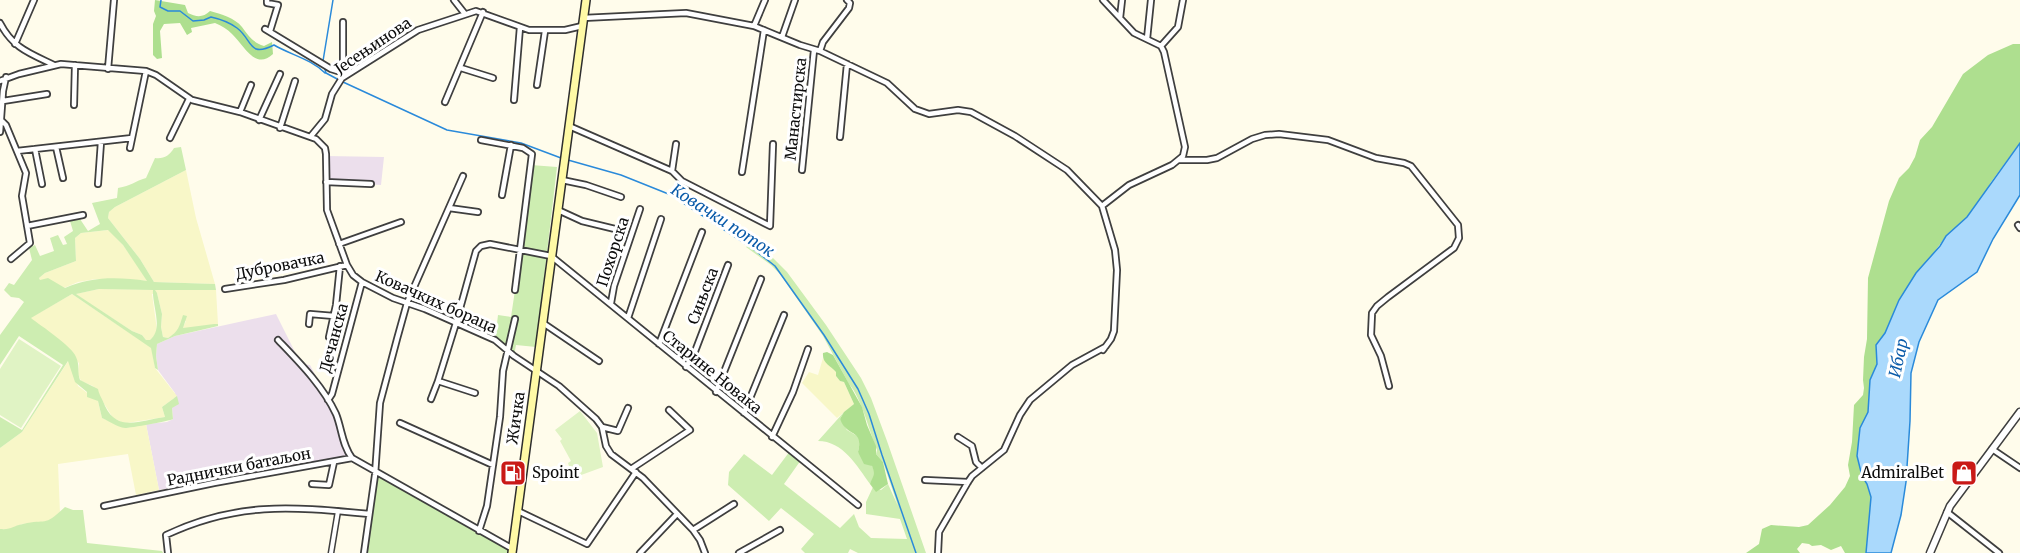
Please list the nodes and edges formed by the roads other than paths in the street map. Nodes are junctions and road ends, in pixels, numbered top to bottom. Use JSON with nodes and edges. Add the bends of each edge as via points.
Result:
{"nodes":[{"id":1,"x":34,"y":0,"type":"edge"},
{"id":2,"x":114,"y":0,"type":"edge"},
{"id":3,"x":267,"y":0,"type":"edge"},
{"id":4,"x":454,"y":0,"type":"edge"},
{"id":5,"x":586,"y":0,"type":"edge"},
{"id":6,"x":765,"y":0,"type":"edge"},
{"id":7,"x":795,"y":0,"type":"edge"},
{"id":8,"x":848,"y":0,"type":"edge"},
{"id":9,"x":1103,"y":0,"type":"edge"},
{"id":10,"x":1122,"y":0,"type":"edge"},
{"id":11,"x":1151,"y":0,"type":"edge"},
{"id":12,"x":1183,"y":0,"type":"edge"},
{"id":13,"x":483,"y":12,"type":"junction"},
{"id":14,"x":465,"y":14,"type":"junction"},
{"id":15,"x":584,"y":18,"type":"junction"},
{"id":16,"x":1120,"y":18,"type":"junction"},
{"id":17,"x":344,"y":22,"type":"dead end"},
{"id":18,"x":0,"y":23,"type":"edge"},
{"id":19,"x":582,"y":26,"type":"junction"},
{"id":20,"x":754,"y":26,"type":"junction"},
{"id":21,"x":520,"y":27,"type":"junction"},
{"id":22,"x":764,"y":30,"type":"junction"},
{"id":23,"x":545,"y":31,"type":"junction"},
{"id":24,"x":782,"y":37,"type":"junction"},
{"id":25,"x":1147,"y":39,"type":"junction"},
{"id":26,"x":15,"y":44,"type":"junction"},
{"id":27,"x":1161,"y":46,"type":"junction"},
{"id":28,"x":817,"y":51,"type":"junction"},
{"id":29,"x":847,"y":64,"type":"junction"},
{"id":30,"x":54,"y":65,"type":"junction"},
{"id":31,"x":75,"y":65,"type":"junction"},
{"id":32,"x":460,"y":68,"type":"junction"},
{"id":33,"x":108,"y":69,"type":"junction"},
{"id":34,"x":146,"y":71,"type":"junction"},
{"id":35,"x":280,"y":74,"type":"dead end"},
{"id":36,"x":344,"y":75,"type":"junction"},
{"id":37,"x":6,"y":77,"type":"junction"},
{"id":38,"x":493,"y":78,"type":"dead end"},
{"id":39,"x":0,"y":81,"type":"edge"},
{"id":40,"x":295,"y":81,"type":"dead end"},
{"id":41,"x":251,"y":85,"type":"dead end"},
{"id":42,"x":537,"y":85,"type":"dead end"},
{"id":43,"x":47,"y":94,"type":"dead end"},
{"id":44,"x":189,"y":99,"type":"junction"},
{"id":45,"x":514,"y":100,"type":"dead end"},
{"id":46,"x":3,"y":101,"type":"junction"},
{"id":47,"x":445,"y":102,"type":"dead end"},
{"id":48,"x":74,"y":105,"type":"dead end"},
{"id":49,"x":240,"y":112,"type":"junction"},
{"id":50,"x":259,"y":120,"type":"junction"},
{"id":51,"x":2,"y":122,"type":"junction"},
{"id":52,"x":569,"y":126,"type":"junction"},
{"id":53,"x":280,"y":128,"type":"junction"},
{"id":54,"x":0,"y":132,"type":"edge"},
{"id":55,"x":311,"y":136,"type":"junction"},
{"id":56,"x":840,"y":137,"type":"dead end"},
{"id":57,"x":132,"y":138,"type":"junction"},
{"id":58,"x":170,"y":138,"type":"dead end"},
{"id":59,"x":481,"y":140,"type":"dead end"},
{"id":60,"x":100,"y":142,"type":"junction"},
{"id":61,"x":676,"y":144,"type":"dead end"},
{"id":62,"x":773,"y":144,"type":"dead end"},
{"id":63,"x":511,"y":145,"type":"junction"},
{"id":64,"x":56,"y":147,"type":"junction"},
{"id":65,"x":130,"y":148,"type":"dead end"},
{"id":66,"x":35,"y":149,"type":"junction"},
{"id":67,"x":17,"y":151,"type":"junction"},
{"id":68,"x":1180,"y":160,"type":"junction"},
{"id":69,"x":802,"y":170,"type":"dead end"},
{"id":70,"x":672,"y":171,"type":"junction"},
{"id":71,"x":741,"y":172,"type":"dead end"},
{"id":72,"x":463,"y":176,"type":"dead end"},
{"id":73,"x":63,"y":178,"type":"dead end"},
{"id":74,"x":562,"y":180,"type":"junction"},
{"id":75,"x":326,"y":182,"type":"junction"},
{"id":76,"x":42,"y":184,"type":"dead end"},
{"id":77,"x":98,"y":184,"type":"dead end"},
{"id":78,"x":371,"y":184,"type":"dead end"},
{"id":79,"x":502,"y":195,"type":"dead end"},
{"id":80,"x":621,"y":197,"type":"dead end"},
{"id":81,"x":1102,"y":206,"type":"junction"},
{"id":82,"x":449,"y":208,"type":"junction"},
{"id":83,"x":640,"y":209,"type":"dead end"},
{"id":84,"x":558,"y":210,"type":"junction"},
{"id":85,"x":478,"y":212,"type":"dead end"},
{"id":86,"x":83,"y":215,"type":"dead end"},
{"id":87,"x":660,"y":219,"type":"dead end"},
{"id":88,"x":401,"y":222,"type":"dead end"},
{"id":89,"x":27,"y":226,"type":"junction"},
{"id":90,"x":615,"y":228,"type":"dead end"},
{"id":91,"x":702,"y":232,"type":"dead end"},
{"id":92,"x":339,"y":244,"type":"junction"},
{"id":93,"x":522,"y":250,"type":"junction"},
{"id":94,"x":552,"y":256,"type":"junction"},
{"id":95,"x":11,"y":259,"type":"dead end"},
{"id":96,"x":347,"y":265,"type":"junction"},
{"id":97,"x":728,"y":265,"type":"dead end"},
{"id":98,"x":340,"y":266,"type":"junction"},
{"id":99,"x":761,"y":279,"type":"dead end"},
{"id":100,"x":362,"y":282,"type":"junction"},
{"id":101,"x":225,"y":289,"type":"dead end"},
{"id":102,"x":515,"y":290,"type":"dead end"},
{"id":103,"x":407,"y":303,"type":"junction"},
{"id":104,"x":611,"y":304,"type":"junction"},
{"id":105,"x":784,"y":315,"type":"dead end"},
{"id":106,"x":334,"y":316,"type":"junction"},
{"id":107,"x":628,"y":318,"type":"junction"},
{"id":108,"x":515,"y":319,"type":"dead end"},
{"id":109,"x":456,"y":323,"type":"junction"},
{"id":110,"x":543,"y":323,"type":"junction"},
{"id":111,"x":309,"y":324,"type":"dead end"},
{"id":112,"x":329,"y":337,"type":"dead end"},
{"id":113,"x":278,"y":340,"type":"dead end"},
{"id":114,"x":659,"y":344,"type":"junction"},
{"id":115,"x":808,"y":349,"type":"dead end"},
{"id":116,"x":507,"y":350,"type":"junction"},
{"id":117,"x":598,"y":361,"type":"dead end"},
{"id":118,"x":686,"y":367,"type":"junction"},
{"id":119,"x":537,"y":371,"type":"junction"},
{"id":120,"x":438,"y":381,"type":"junction"},
{"id":121,"x":1389,"y":386,"type":"dead end"},
{"id":122,"x":716,"y":392,"type":"junction"},
{"id":123,"x":475,"y":393,"type":"dead end"},
{"id":124,"x":431,"y":399,"type":"dead end"},
{"id":125,"x":328,"y":400,"type":"junction"},
{"id":126,"x":628,"y":408,"type":"dead end"},
{"id":127,"x":669,"y":410,"type":"dead end"},
{"id":128,"x":2020,"y":412,"type":"edge"},
{"id":129,"x":744,"y":413,"type":"junction"},
{"id":130,"x":400,"y":423,"type":"dead end"},
{"id":131,"x":602,"y":427,"type":"junction"},
{"id":132,"x":772,"y":437,"type":"junction"},
{"id":133,"x":958,"y":437,"type":"dead end"},
{"id":134,"x":1992,"y":449,"type":"junction"},
{"id":135,"x":352,"y":458,"type":"junction"},
{"id":136,"x":334,"y":462,"type":"junction"},
{"id":137,"x":493,"y":465,"type":"junction"},
{"id":138,"x":982,"y":468,"type":"junction"},
{"id":139,"x":2020,"y":468,"type":"edge"},
{"id":140,"x":376,"y":469,"type":"junction"},
{"id":141,"x":634,"y":471,"type":"junction"},
{"id":142,"x":925,"y":480,"type":"dead end"},
{"id":143,"x":968,"y":482,"type":"junction"},
{"id":144,"x":312,"y":484,"type":"dead end"},
{"id":145,"x":734,"y":504,"type":"dead end"},
{"id":146,"x":858,"y":505,"type":"dead end"},
{"id":147,"x":104,"y":506,"type":"dead end"},
{"id":148,"x":338,"y":511,"type":"junction"},
{"id":149,"x":518,"y":511,"type":"junction"},
{"id":150,"x":1947,"y":512,"type":"junction"},
{"id":151,"x":369,"y":514,"type":"junction"},
{"id":152,"x":677,"y":514,"type":"junction"},
{"id":153,"x":693,"y":530,"type":"junction"},
{"id":154,"x":780,"y":530,"type":"dead end"},
{"id":155,"x":479,"y":531,"type":"junction"},
{"id":156,"x":512,"y":551,"type":"edge"},
{"id":157,"x":1993,"y":551,"type":"edge"},
{"id":158,"x":168,"y":553,"type":"edge"},
{"id":159,"x":332,"y":553,"type":"edge"},
{"id":160,"x":364,"y":553,"type":"edge"},
{"id":161,"x":640,"y":553,"type":"edge"},
{"id":162,"x":705,"y":553,"type":"edge"},
{"id":163,"x":739,"y":553,"type":"edge"},
{"id":164,"x":938,"y":553,"type":"edge"},
{"id":165,"x":1930,"y":553,"type":"edge"},
{"id":166,"x":1999,"y":553,"type":"edge"}],
"edges":[{"from":1,"to":26,"type":"street"},
{"from":2,"to":33,"type":"street"},
{"from":3,"to":36,"type":"street","via":[[278,5],[268,30]]},
{"from":4,"to":14,"type":"street"},
{"from":5,"to":15,"type":"main road","name":"Жичка"},
{"from":6,"to":20,"type":"street"},
{"from":7,"to":24,"type":"street"},
{"from":8,"to":28,"type":"street","via":[[849,8]]},
{"from":9,"to":16,"type":"street"},
{"from":10,"to":16,"type":"street"},
{"from":11,"to":25,"type":"street"},
{"from":12,"to":27,"type":"street","via":[[1178,27]]},
{"from":13,"to":14,"type":"street","name":"Јесењинова"},
{"from":13,"to":21,"type":"street"},
{"from":13,"to":32,"type":"street"},
{"from":14,"to":36,"type":"street","name":"Јесењинова","via":[[418,30]]},
{"from":15,"to":19,"type":"main road","name":"Жичка"},
{"from":15,"to":20,"type":"street","via":[[686,13]]},
{"from":16,"to":25,"type":"street","via":[[1134,33]]},
{"from":17,"to":36,"type":"street","name":"Јесењинова"},
{"from":18,"to":26,"type":"street"},
{"from":19,"to":23,"type":"street"},
{"from":19,"to":52,"type":"main road","name":"Жичка"},
{"from":20,"to":22,"type":"street"},
{"from":21,"to":23,"type":"street"},
{"from":21,"to":45,"type":"street"},
{"from":22,"to":24,"type":"street"},
{"from":22,"to":71,"type":"street"},
{"from":23,"to":42,"type":"street"},
{"from":24,"to":28,"type":"street"},
{"from":25,"to":27,"type":"street"},
{"from":26,"to":30,"type":"street"},
{"from":27,"to":68,"type":"street","via":[[1185,147]]},
{"from":28,"to":29,"type":"street"},
{"from":28,"to":69,"type":"street","name":"Манастирска"},
{"from":29,"to":56,"type":"street"},
{"from":29,"to":81,"type":"street","via":[[887,83],[915,109],[929,114],[971,112],[1015,136],[1067,170]]},
{"from":30,"to":31,"type":"street"},
{"from":30,"to":37,"type":"street"},
{"from":31,"to":33,"type":"street"},
{"from":31,"to":48,"type":"street"},
{"from":32,"to":38,"type":"street"},
{"from":32,"to":47,"type":"street"},
{"from":33,"to":34,"type":"street"},
{"from":34,"to":44,"type":"street"},
{"from":34,"to":57,"type":"street"},
{"from":35,"to":50,"type":"street"},
{"from":36,"to":55,"type":"street","name":"Јесењинова","via":[[332,94],[325,118]]},
{"from":37,"to":39,"type":"street"},
{"from":37,"to":46,"type":"street"},
{"from":40,"to":53,"type":"street"},
{"from":41,"to":49,"type":"street"},
{"from":43,"to":46,"type":"street"},
{"from":44,"to":49,"type":"street"},
{"from":44,"to":58,"type":"street"},
{"from":46,"to":51,"type":"street"},
{"from":49,"to":50,"type":"street"},
{"from":50,"to":53,"type":"street"},
{"from":51,"to":54,"type":"street"},
{"from":51,"to":67,"type":"street"},
{"from":52,"to":70,"type":"street"},
{"from":52,"to":74,"type":"main road","name":"Жичка"},
{"from":53,"to":55,"type":"street"},
{"from":55,"to":75,"type":"street","name":"Ковачких бораца","via":[[324,148]]},
{"from":57,"to":60,"type":"street"},
{"from":57,"to":65,"type":"street"},
{"from":59,"to":63,"type":"street"},
{"from":60,"to":64,"type":"street"},
{"from":60,"to":77,"type":"street"},
{"from":61,"to":70,"type":"street"},
{"from":62,"to":70,"type":"street","via":[[770,226],[682,181]]},
{"from":63,"to":79,"type":"street"},
{"from":63,"to":93,"type":"street","via":[[532,154]]},
{"from":64,"to":66,"type":"street"},
{"from":64,"to":73,"type":"street"},
{"from":66,"to":67,"type":"street"},
{"from":66,"to":76,"type":"street"},
{"from":67,"to":89,"type":"street","via":[[26,173],[22,196]]},
{"from":68,"to":81,"type":"street","via":[[1129,185]]},
{"from":68,"to":121,"type":"street","via":[[1216,158],[1252,139],[1279,134],[1328,140],[1411,166],[1458,225],[1459,238],[1454,248],[1372,313],[1371,335]]},
{"from":72,"to":82,"type":"street"},
{"from":74,"to":80,"type":"street"},
{"from":74,"to":84,"type":"main road","name":"Жичка"},
{"from":75,"to":78,"type":"street"},
{"from":75,"to":92,"type":"street","name":"Ковачких бораца","via":[[327,210]]},
{"from":81,"to":138,"type":"street","via":[[1118,270],[1114,331],[1105,348],[1072,365],[1030,400],[1004,450]]},
{"from":82,"to":85,"type":"street"},
{"from":82,"to":103,"type":"street"},
{"from":83,"to":104,"type":"street","name":"Похорска"},
{"from":84,"to":90,"type":"street","via":[[582,221]]},
{"from":84,"to":94,"type":"main road","name":"Жичка"},
{"from":86,"to":89,"type":"street"},
{"from":87,"to":107,"type":"street"},
{"from":88,"to":92,"type":"street"},
{"from":89,"to":95,"type":"street","via":[[30,243]]},
{"from":91,"to":114,"type":"street"},
{"from":92,"to":96,"type":"street","name":"Ковачких бораца"},
{"from":93,"to":94,"type":"street"},
{"from":93,"to":102,"type":"street"},
{"from":93,"to":109,"type":"street","via":[[490,244],[478,249]]},
{"from":94,"to":104,"type":"street","name":"Старине Новака"},
{"from":94,"to":110,"type":"main road","name":"Жичка"},
{"from":96,"to":98,"type":"street","name":"Дубровачка"},
{"from":96,"to":100,"type":"street","name":"Ковачких бораца"},
{"from":97,"to":118,"type":"street","name":"Сињска"},
{"from":98,"to":101,"type":"street","name":"Дубровачка"},
{"from":98,"to":106,"type":"street","name":"Дубровачка"},
{"from":99,"to":122,"type":"street"},
{"from":100,"to":103,"type":"street","name":"Ковачких бораца"},
{"from":100,"to":125,"type":"street","name":"Дечанска"},
{"from":103,"to":109,"type":"street","name":"Ковачких бораца"},
{"from":103,"to":140,"type":"street","via":[[380,403]]},
{"from":104,"to":107,"type":"street","name":"Старине Новака"},
{"from":105,"to":129,"type":"street"},
{"from":106,"to":111,"type":"street","via":[[310,314]]},
{"from":106,"to":112,"type":"street","name":"Дубровачка"},
{"from":107,"to":114,"type":"street","name":"Старине Новака"},
{"from":108,"to":116,"type":"street","name":"Жичка"},
{"from":109,"to":116,"type":"street","name":"Ковачких бораца","via":[[495,340]]},
{"from":109,"to":120,"type":"street"},
{"from":110,"to":117,"type":"street"},
{"from":110,"to":119,"type":"main road","name":"Жичка"},
{"from":113,"to":125,"type":"street"},
{"from":114,"to":118,"type":"street","name":"Старине Новака"},
{"from":115,"to":132,"type":"street"},
{"from":116,"to":119,"type":"street","name":"Ковачких бораца"},
{"from":116,"to":137,"type":"street","name":"Жичка"},
{"from":118,"to":122,"type":"street","name":"Старине Новака"},
{"from":119,"to":131,"type":"street","name":"Ковачких бораца"},
{"from":119,"to":149,"type":"main road","name":"Жичка"},
{"from":120,"to":123,"type":"street"},
{"from":120,"to":124,"type":"street"},
{"from":122,"to":129,"type":"street","name":"Старине Новака"},
{"from":125,"to":135,"type":"street"},
{"from":126,"to":131,"type":"street","via":[[618,431]]},
{"from":127,"to":141,"type":"street","via":[[690,430]]},
{"from":128,"to":134,"type":"street"},
{"from":129,"to":132,"type":"street","name":"Старине Новака"},
{"from":130,"to":137,"type":"street"},
{"from":131,"to":141,"type":"street","via":[[608,450]]},
{"from":132,"to":146,"type":"street","name":"Старине Новака"},
{"from":133,"to":138,"type":"street","via":[[972,446]]},
{"from":134,"to":139,"type":"street"},
{"from":134,"to":150,"type":"street"},
{"from":135,"to":136,"type":"street","name":"Раднички батаљон"},
{"from":135,"to":140,"type":"street"},
{"from":136,"to":144,"type":"street","via":[[329,485]]},
{"from":136,"to":147,"type":"street","name":"Раднички батаљон"},
{"from":137,"to":155,"type":"street","name":"Жичка"},
{"from":138,"to":143,"type":"street"},
{"from":140,"to":151,"type":"street"},
{"from":140,"to":155,"type":"street"},
{"from":141,"to":149,"type":"street","via":[[586,544]]},
{"from":141,"to":152,"type":"street"},
{"from":142,"to":143,"type":"street"},
{"from":143,"to":164,"type":"street","via":[[939,532]]},
{"from":145,"to":153,"type":"street"},
{"from":148,"to":151,"type":"street"},
{"from":148,"to":158,"type":"street","via":[[284,507],[236,511],[166,535]]},
{"from":148,"to":159,"type":"street"},
{"from":149,"to":156,"type":"main road","name":"Жичка"},
{"from":150,"to":157,"type":"street"},
{"from":150,"to":165,"type":"street"},
{"from":151,"to":160,"type":"street"},
{"from":152,"to":153,"type":"street"},
{"from":152,"to":161,"type":"street"},
{"from":153,"to":162,"type":"street"},
{"from":154,"to":163,"type":"street"},
{"from":155,"to":156,"type":"street"},
{"from":157,"to":166,"type":"street"}]}
